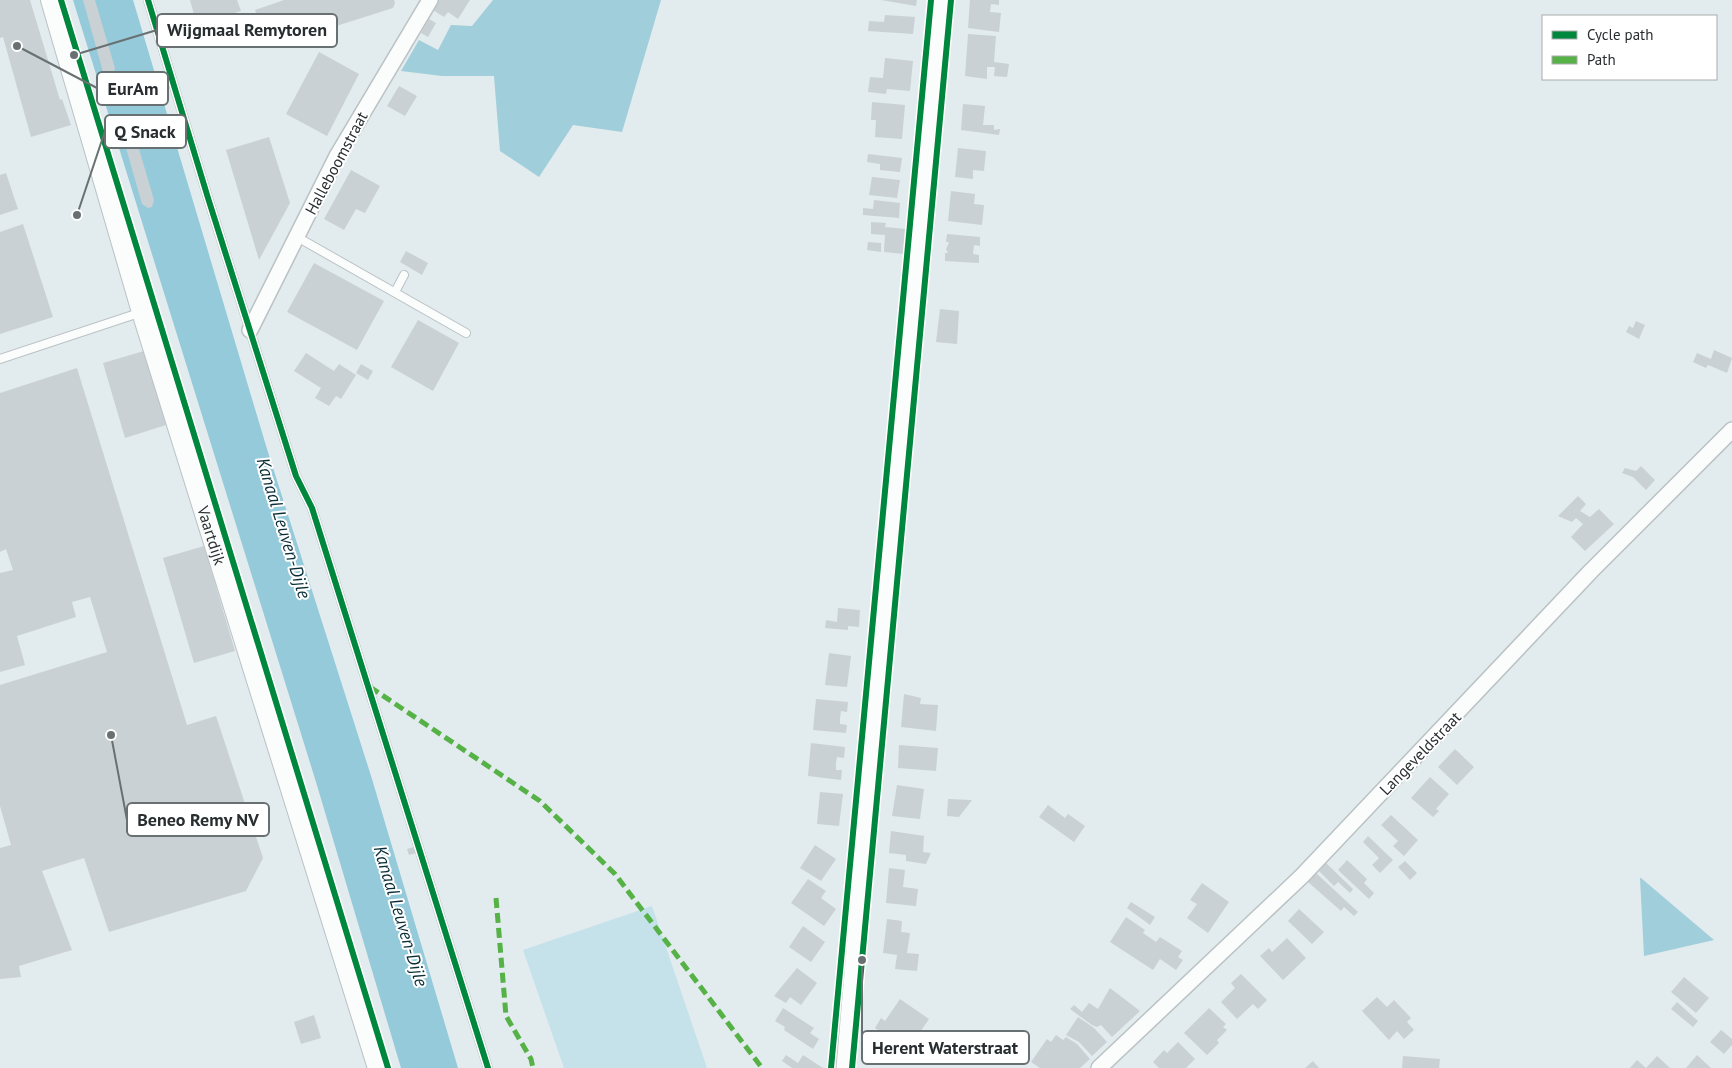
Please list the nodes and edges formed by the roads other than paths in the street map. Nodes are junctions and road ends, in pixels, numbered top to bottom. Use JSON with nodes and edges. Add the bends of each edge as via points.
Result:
{"nodes":[{"id":1,"x":51,"y":0,"type":"edge"},
{"id":2,"x":148,"y":0,"type":"edge"},
{"id":3,"x":430,"y":0,"type":"edge"},
{"id":4,"x":941,"y":0,"type":"edge"},
{"id":5,"x":297,"y":237,"type":"junction"},
{"id":6,"x":404,"y":275,"type":"dead end"},
{"id":7,"x":394,"y":292,"type":"junction"},
{"id":8,"x":142,"y":312,"type":"junction"},
{"id":9,"x":250,"y":330,"type":"junction"},
{"id":10,"x":466,"y":333,"type":"dead end"},
{"id":11,"x":0,"y":359,"type":"edge"},
{"id":12,"x":1732,"y":430,"type":"edge"},
{"id":13,"x":378,"y":1068,"type":"edge"},
{"id":14,"x":488,"y":1068,"type":"edge"},
{"id":15,"x":844,"y":1068,"type":"edge"},
{"id":16,"x":1099,"y":1068,"type":"edge"}],
"edges":[{"from":1,"to":8,"type":"street","name":"Vaartdijk"},
{"from":2,"to":9,"type":"lane"},
{"from":3,"to":5,"type":"street","name":"Halleboomstraat","via":[[337,156]]},
{"from":4,"to":15,"type":"street"},
{"from":5,"to":7,"type":"lane"},
{"from":5,"to":9,"type":"street","name":"Halleboomstraat"},
{"from":6,"to":7,"type":"lane"},
{"from":7,"to":10,"type":"lane"},
{"from":8,"to":11,"type":"lane"},
{"from":8,"to":13,"type":"street","name":"Vaartdijk"},
{"from":9,"to":14,"type":"lane","via":[[296,476],[312,508],[361,659]]},
{"from":12,"to":16,"type":"street","name":"Langeveldstraat","via":[[1591,571],[1302,876]]}]}
